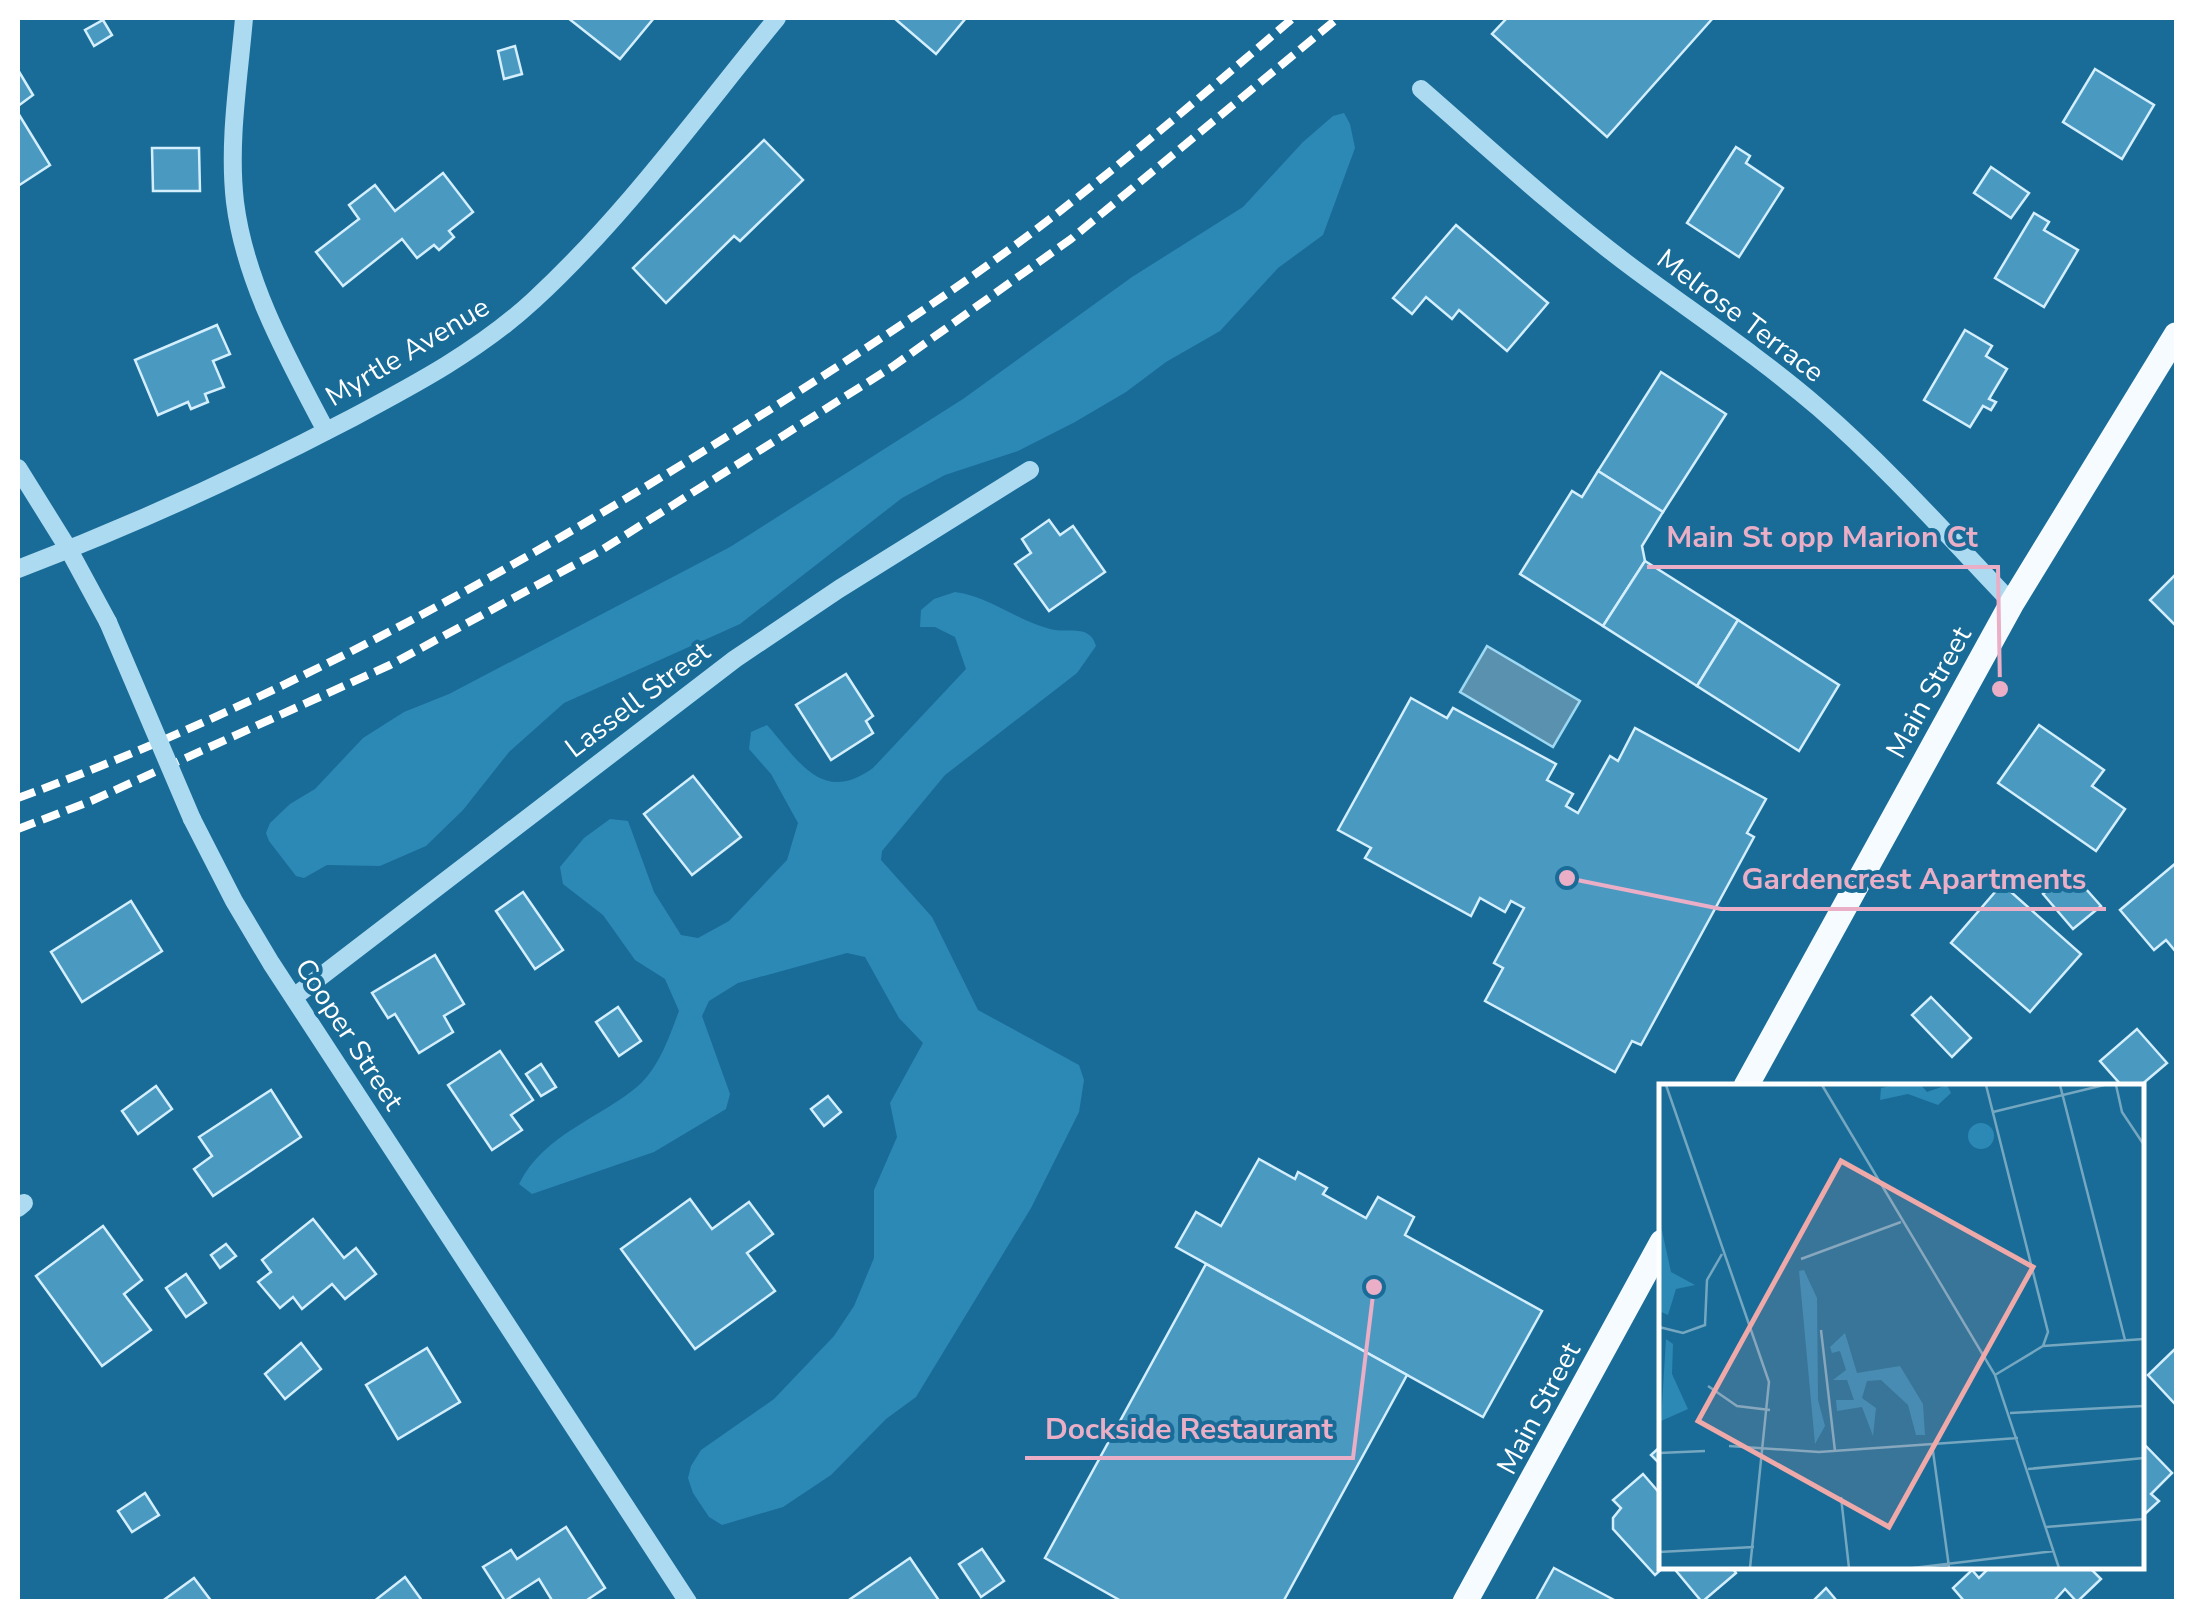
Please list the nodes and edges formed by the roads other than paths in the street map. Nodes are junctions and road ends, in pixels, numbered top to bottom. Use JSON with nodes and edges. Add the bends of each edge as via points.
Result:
{"nodes":[{"id":1,"x":244,"y":18,"type":"edge"},
{"id":2,"x":776,"y":18,"type":"edge"},
{"id":3,"x":1422,"y":89,"type":"dead end"},
{"id":4,"x":2176,"y":335,"type":"edge"},
{"id":5,"x":326,"y":431,"type":"junction"},
{"id":6,"x":18,"y":468,"type":"edge"},
{"id":7,"x":1030,"y":470,"type":"dead end"},
{"id":8,"x":68,"y":550,"type":"junction"},
{"id":9,"x":18,"y":569,"type":"edge"},
{"id":10,"x":2012,"y":603,"type":"junction"},
{"id":11,"x":294,"y":997,"type":"junction"},
{"id":12,"x":1747,"y":1084,"type":"edge"},
{"id":13,"x":1659,"y":1247,"type":"edge"},
{"id":14,"x":688,"y":1602,"type":"edge"},
{"id":15,"x":1465,"y":1602,"type":"edge"}],
"edges":[{"from":1,"to":5,"type":"street","via":[[234,146],[239,224],[266,308]]},
{"from":2,"to":5,"type":"street","name":"Myrtle Avenue","via":[[630,198],[534,300],[472,349]]},
{"from":3,"to":10,"type":"street","name":"Melrose Terrace","via":[[1634,270],[1817,406]]},
{"from":4,"to":10,"type":"main road","name":"Main Street"},
{"from":5,"to":8,"type":"street","name":"Myrtle Avenue"},
{"from":6,"to":8,"type":"street","name":"Cooper Street"},
{"from":7,"to":11,"type":"street","name":"Lassell Street","via":[[735,660]]},
{"from":8,"to":9,"type":"street","name":"Myrtle Avenue"},
{"from":8,"to":11,"type":"street","name":"Cooper Street","bridge":true,"via":[[108,622],[192,818]]},
{"from":10,"to":12,"type":"main road","name":"Main Street"},
{"from":11,"to":14,"type":"street","name":"Cooper Street"},
{"from":13,"to":15,"type":"main road","name":"Main Street"}]}
